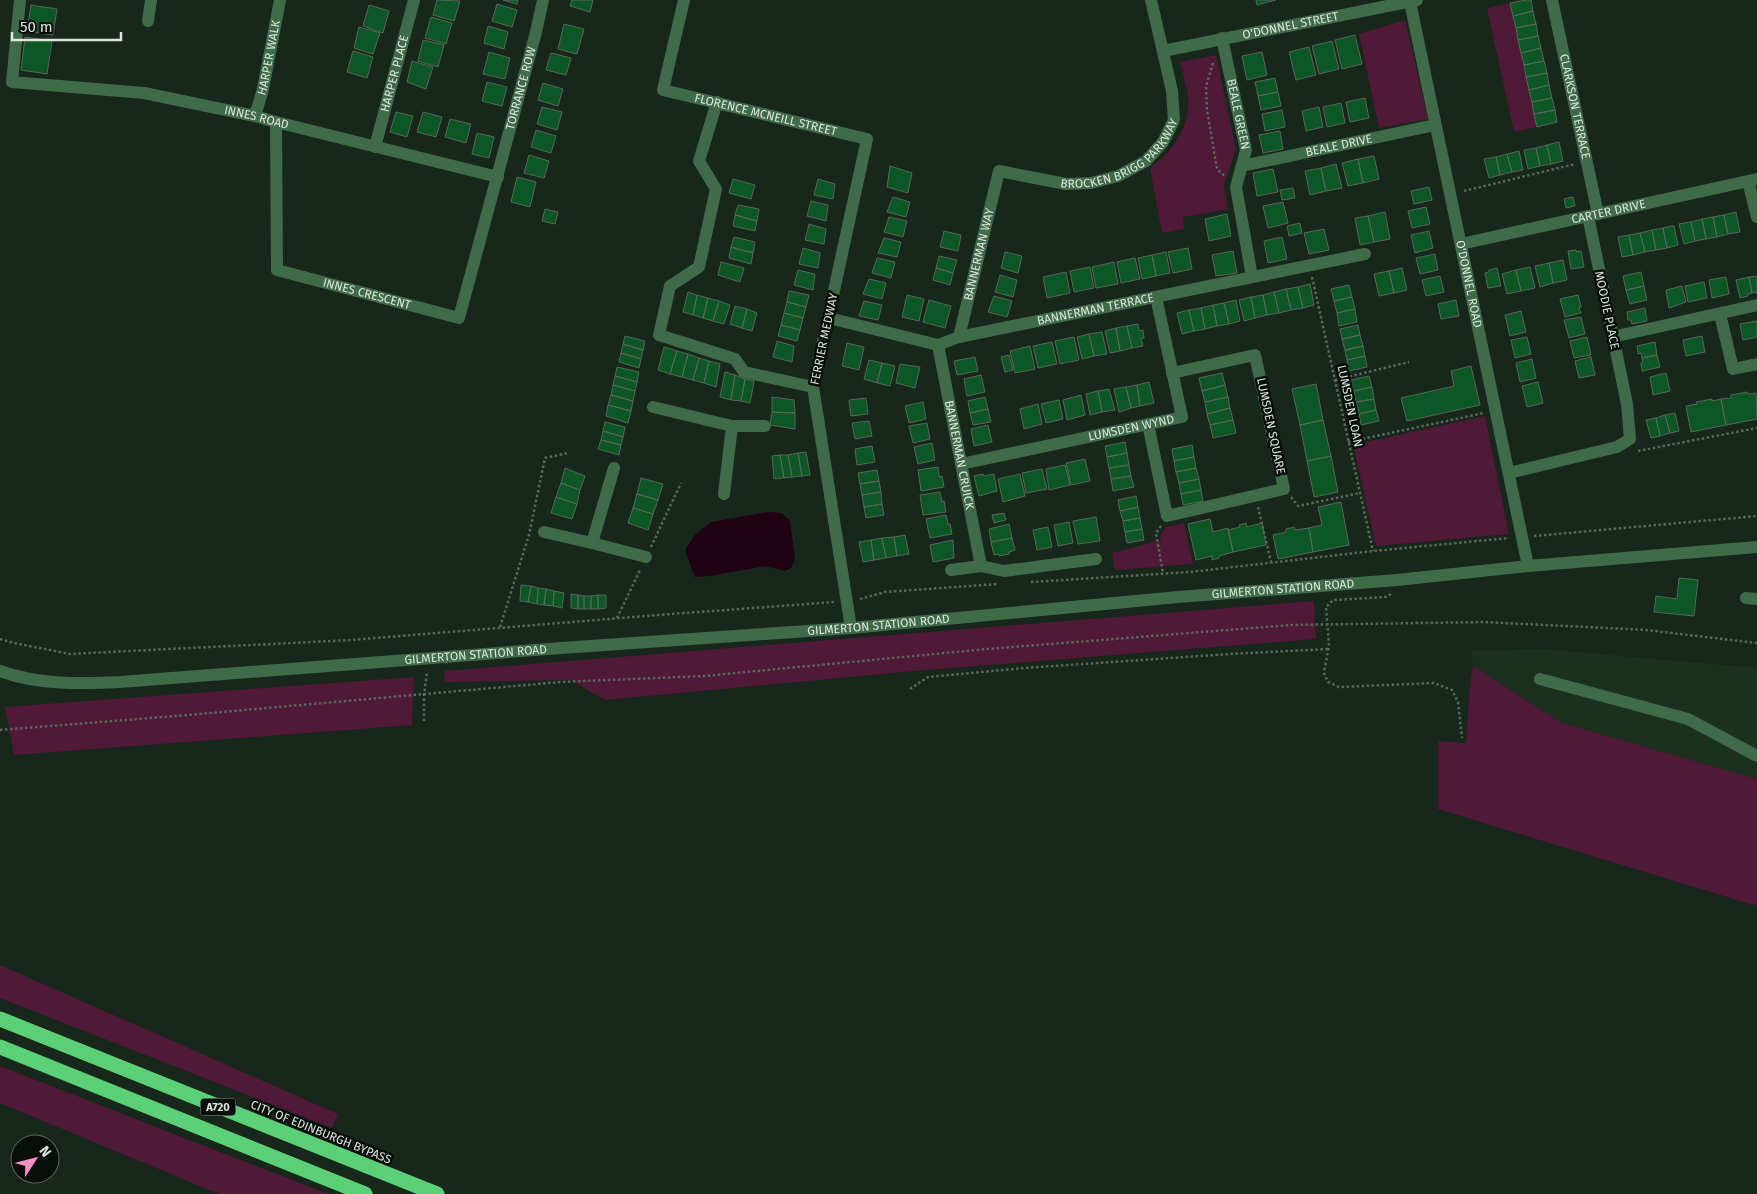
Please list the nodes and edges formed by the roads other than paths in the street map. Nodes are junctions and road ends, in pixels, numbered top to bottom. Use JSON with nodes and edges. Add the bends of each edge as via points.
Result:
{"nodes":[{"id":1,"x":20,"y":0,"type":"edge"},
{"id":2,"x":151,"y":0,"type":"edge"},
{"id":3,"x":280,"y":0,"type":"edge"},
{"id":4,"x":414,"y":0,"type":"edge"},
{"id":5,"x":543,"y":0,"type":"edge"},
{"id":6,"x":684,"y":0,"type":"edge"},
{"id":7,"x":1151,"y":0,"type":"edge"},
{"id":8,"x":1552,"y":0,"type":"edge"},
{"id":9,"x":1413,"y":1,"type":"edge"},
{"id":10,"x":148,"y":20,"type":"dead end"},
{"id":11,"x":1222,"y":38,"type":"junction"},
{"id":12,"x":1163,"y":51,"type":"junction"},
{"id":13,"x":717,"y":102,"type":"junction"},
{"id":14,"x":255,"y":116,"type":"junction"},
{"id":15,"x":276,"y":122,"type":"junction"},
{"id":16,"x":1435,"y":125,"type":"junction"},
{"id":17,"x":867,"y":140,"type":"joint"},
{"id":18,"x":374,"y":147,"type":"junction"},
{"id":19,"x":1242,"y":166,"type":"junction"},
{"id":20,"x":999,"y":171,"type":"joint"},
{"id":21,"x":498,"y":177,"type":"junction"},
{"id":22,"x":1753,"y":180,"type":"edge"},
{"id":23,"x":1593,"y":215,"type":"junction"},
{"id":24,"x":1757,"y":217,"type":"edge"},
{"id":25,"x":1461,"y":244,"type":"junction"},
{"id":26,"x":1365,"y":254,"type":"dead end"},
{"id":27,"x":1252,"y":277,"type":"junction"},
{"id":28,"x":1156,"y":297,"type":"junction"},
{"id":29,"x":1757,"y":306,"type":"edge"},
{"id":30,"x":1720,"y":314,"type":"junction"},
{"id":31,"x":829,"y":318,"type":"junction"},
{"id":32,"x":1612,"y":337,"type":"junction"},
{"id":33,"x":959,"y":338,"type":"junction"},
{"id":34,"x":938,"y":345,"type":"junction"},
{"id":35,"x":1757,"y":364,"type":"edge"},
{"id":36,"x":1172,"y":373,"type":"junction"},
{"id":37,"x":812,"y":387,"type":"junction"},
{"id":38,"x":653,"y":407,"type":"dead end"},
{"id":39,"x":1148,"y":424,"type":"junction"},
{"id":40,"x":732,"y":426,"type":"junction"},
{"id":41,"x":766,"y":426,"type":"dead end"},
{"id":42,"x":961,"y":464,"type":"junction"},
{"id":43,"x":614,"y":468,"type":"dead end"},
{"id":44,"x":1508,"y":473,"type":"junction"},
{"id":45,"x":724,"y":494,"type":"dead end"},
{"id":46,"x":544,"y":532,"type":"dead end"},
{"id":47,"x":592,"y":543,"type":"junction"},
{"id":48,"x":1757,"y":547,"type":"edge"},
{"id":49,"x":646,"y":558,"type":"dead end"},
{"id":50,"x":1096,"y":559,"type":"dead end"},
{"id":51,"x":981,"y":566,"type":"junction"},
{"id":52,"x":1528,"y":566,"type":"junction"},
{"id":53,"x":951,"y":570,"type":"dead end"},
{"id":54,"x":851,"y":628,"type":"junction"},
{"id":55,"x":0,"y":672,"type":"edge"},
{"id":56,"x":1540,"y":679,"type":"dead end"},
{"id":57,"x":1757,"y":756,"type":"edge"},
{"id":58,"x":0,"y":1019,"type":"edge"},
{"id":59,"x":0,"y":1047,"type":"edge"},
{"id":60,"x":365,"y":1194,"type":"edge"},
{"id":61,"x":437,"y":1194,"type":"edge"}],
"edges":[{"from":1,"to":14,"type":"street","name":"INNES ROAD","via":[[12,82],[144,93]]},
{"from":2,"to":10,"type":"street"},
{"from":3,"to":14,"type":"street","name":"HARPER WALK"},
{"from":4,"to":18,"type":"street","name":"HARPER PLACE"},
{"from":5,"to":21,"type":"street","name":"TORRANCE ROW"},
{"from":6,"to":13,"type":"street","name":"FLORENCE MCNEILL STREET","via":[[663,90]]},
{"from":7,"to":12,"type":"street","name":"BROCKEN BRIGG PARKWAY"},
{"from":8,"to":23,"type":"street","name":"CLARKSON TERRACE","via":[[1587,161]]},
{"from":9,"to":11,"type":"street","name":"O'DONNEL STREET"},
{"from":9,"to":16,"type":"street","name":"O'DONNEL ROAD"},
{"from":11,"to":12,"type":"street","name":"O'DONNEL STREET"},
{"from":11,"to":19,"type":"street","name":"BEALE GREEN","via":[[1246,150]]},
{"from":12,"to":20,"type":"street","name":"BROCKEN BRIGG PARKWAY","via":[[1172,91],[1174,120],[1146,161],[1118,176],[1091,184],[1066,184]]},
{"from":13,"to":17,"type":"street","name":"FLORENCE MCNEILL STREET"},
{"from":13,"to":37,"type":"street","via":[[699,161],[716,189],[699,267],[670,286],[659,335],[735,359],[744,372]]},
{"from":14,"to":15,"type":"street","name":"INNES ROAD"},
{"from":15,"to":18,"type":"street","name":"INNES ROAD"},
{"from":15,"to":21,"type":"street","name":"INNES CRESCENT","via":[[277,270],[459,318]]},
{"from":16,"to":19,"type":"street","name":"BEALE DRIVE"},
{"from":16,"to":25,"type":"street","name":"O'DONNEL ROAD"},
{"from":17,"to":31,"type":"street","name":"FERRIER MEDWAY"},
{"from":18,"to":21,"type":"street","name":"INNES ROAD"},
{"from":19,"to":27,"type":"street","name":"BEALE GREEN","via":[[1236,187]]},
{"from":20,"to":33,"type":"street","name":"BANNERMAN WAY"},
{"from":22,"to":23,"type":"street","name":"CARTER DRIVE"},
{"from":22,"to":24,"type":"street"},
{"from":23,"to":25,"type":"street","name":"CARTER DRIVE"},
{"from":23,"to":32,"type":"street","name":"MOODIE PLACE"},
{"from":25,"to":44,"type":"street","name":"O'DONNEL ROAD"},
{"from":26,"to":27,"type":"street","name":"BANNERMAN TERRACE"},
{"from":27,"to":28,"type":"street","name":"BANNERMAN TERRACE"},
{"from":28,"to":33,"type":"street","name":"BANNERMAN TERRACE"},
{"from":28,"to":36,"type":"street","name":"LUMSDEN WYND"},
{"from":29,"to":30,"type":"street"},
{"from":30,"to":32,"type":"street"},
{"from":30,"to":35,"type":"street","via":[[1733,369]]},
{"from":31,"to":34,"type":"street"},
{"from":31,"to":37,"type":"street","name":"FERRIER MEDWAY"},
{"from":32,"to":44,"type":"street","name":"MOODIE PLACE","via":[[1627,404],[1630,439],[1617,447]]},
{"from":33,"to":34,"type":"street","name":"BANNERMAN TERRACE"},
{"from":34,"to":42,"type":"street","name":"BANNERMAN CRUICK"},
{"from":36,"to":39,"type":"street","name":"LUMSDEN WYND","via":[[1182,417]]},
{"from":36,"to":39,"type":"street","name":"LUMSDEN SQUARE","via":[[1255,355],[1284,489],[1167,516]]},
{"from":37,"to":54,"type":"street","name":"FERRIER MEDWAY"},
{"from":38,"to":40,"type":"street"},
{"from":39,"to":42,"type":"street","name":"LUMSDEN WYND"},
{"from":40,"to":41,"type":"street"},
{"from":40,"to":45,"type":"street"},
{"from":42,"to":51,"type":"street","name":"BANNERMAN CRUICK"},
{"from":43,"to":47,"type":"street"},
{"from":44,"to":52,"type":"street","name":"O'DONNEL ROAD"},
{"from":46,"to":47,"type":"street"},
{"from":47,"to":49,"type":"street"},
{"from":48,"to":52,"type":"street","name":"GILMERTON STATION ROAD"},
{"from":50,"to":51,"type":"street","via":[[1004,571]]},
{"from":51,"to":53,"type":"street"},
{"from":52,"to":54,"type":"street","name":"GILMERTON STATION ROAD"},
{"from":54,"to":55,"type":"street","name":"GILMERTON STATION ROAD","via":[[84,684]]},
{"from":56,"to":57,"type":"street","via":[[1688,719]]},
{"from":58,"to":61,"type":"highway","name":"CITY OF EDINBURGH BYPASS","number":"A720"},
{"from":59,"to":60,"type":"highway","number":"A720"}]}
